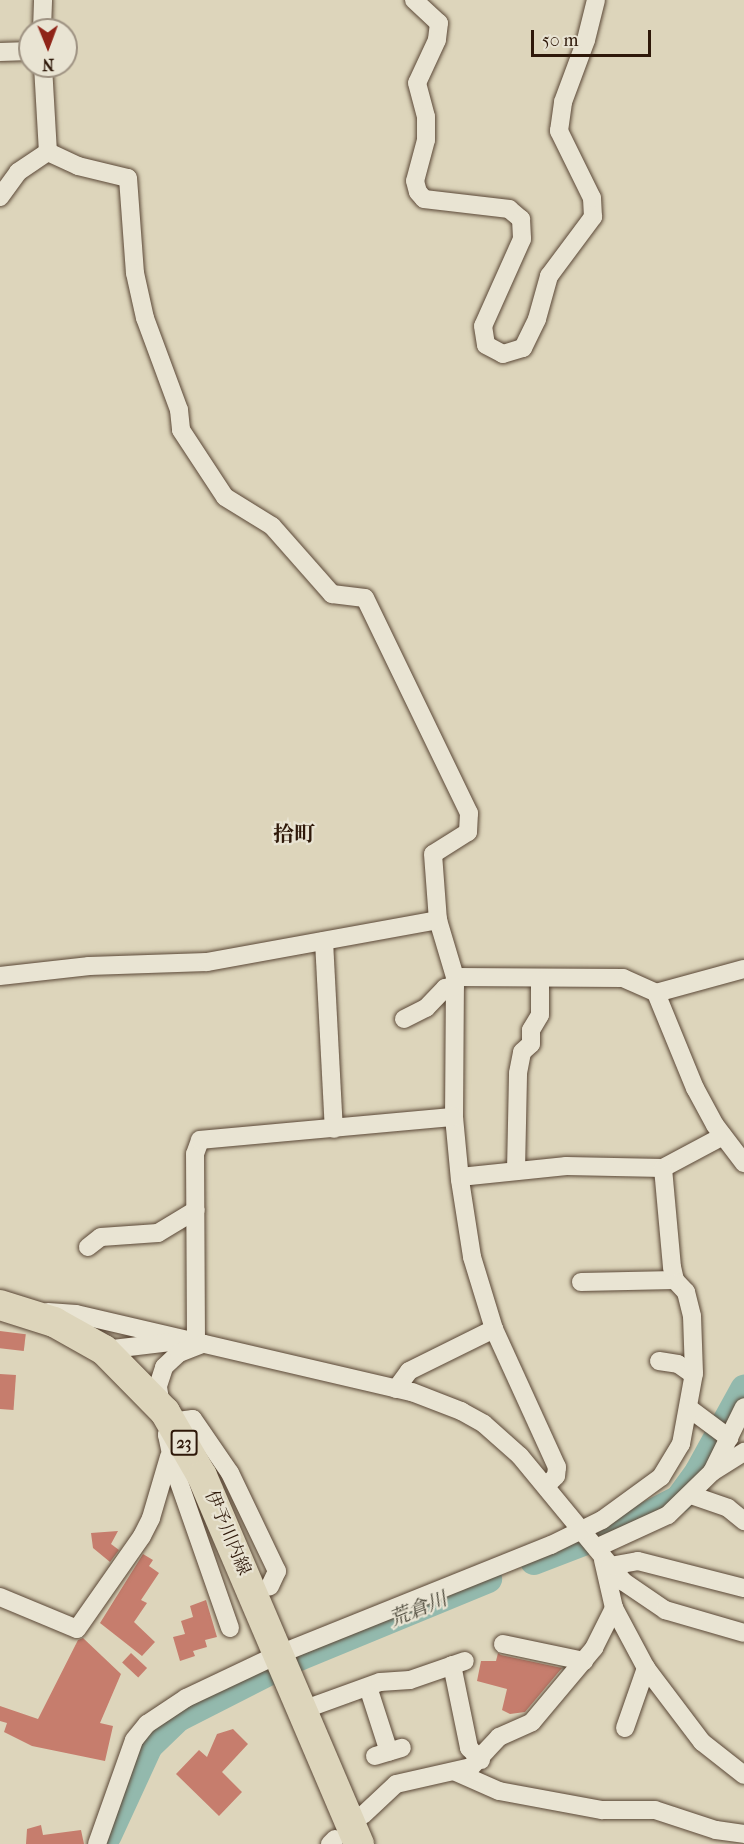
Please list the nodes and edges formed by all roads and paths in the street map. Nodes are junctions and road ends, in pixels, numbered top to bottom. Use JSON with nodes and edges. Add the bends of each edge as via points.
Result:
{"nodes":[{"id":1,"x":43,"y":0,"type":"edge"},
{"id":2,"x":414,"y":0,"type":"edge"},
{"id":3,"x":596,"y":0,"type":"edge"},
{"id":4,"x":42,"y":18,"type":"edge"},
{"id":5,"x":18,"y":51,"type":"edge"},
{"id":6,"x":0,"y":52,"type":"edge"},
{"id":7,"x":44,"y":78,"type":"edge"},
{"id":8,"x":48,"y":152,"type":"junction"},
{"id":9,"x":0,"y":197,"type":"edge"},
{"id":10,"x":438,"y":920,"type":"junction"},
{"id":11,"x":324,"y":940,"type":"junction"},
{"id":12,"x":744,"y":969,"type":"edge"},
{"id":13,"x":0,"y":976,"type":"edge"},
{"id":14,"x":540,"y":980,"type":"junction"},
{"id":15,"x":455,"y":982,"type":"junction"},
{"id":16,"x":656,"y":993,"type":"junction"},
{"id":17,"x":404,"y":1019,"type":"dead end"},
{"id":18,"x":454,"y":1117,"type":"junction"},
{"id":19,"x":334,"y":1129,"type":"junction"},
{"id":20,"x":723,"y":1136,"type":"junction"},
{"id":21,"x":744,"y":1163,"type":"edge"},
{"id":22,"x":663,"y":1168,"type":"junction"},
{"id":23,"x":516,"y":1171,"type":"junction"},
{"id":24,"x":460,"y":1177,"type":"junction"},
{"id":25,"x":196,"y":1210,"type":"junction"},
{"id":26,"x":88,"y":1247,"type":"dead end"},
{"id":27,"x":675,"y":1280,"type":"junction"},
{"id":28,"x":581,"y":1282,"type":"dead end"},
{"id":29,"x":10,"y":1307,"type":"edge"},
{"id":30,"x":494,"y":1329,"type":"junction"},
{"id":31,"x":195,"y":1342,"type":"junction"},
{"id":32,"x":104,"y":1350,"type":"junction"},
{"id":33,"x":659,"y":1362,"type":"dead end"},
{"id":34,"x":694,"y":1375,"type":"junction"},
{"id":35,"x":396,"y":1389,"type":"junction"},
{"id":36,"x":744,"y":1407,"type":"edge"},
{"id":37,"x":690,"y":1409,"type":"junction"},
{"id":38,"x":168,"y":1417,"type":"junction"},
{"id":39,"x":729,"y":1438,"type":"junction"},
{"id":40,"x":170,"y":1452,"type":"junction"},
{"id":41,"x":744,"y":1452,"type":"edge"},
{"id":42,"x":712,"y":1472,"type":"junction"},
{"id":43,"x":548,"y":1485,"type":"junction"},
{"id":44,"x":691,"y":1495,"type":"junction"},
{"id":45,"x":744,"y":1521,"type":"edge"},
{"id":46,"x":594,"y":1547,"type":"junction"},
{"id":47,"x":270,"y":1586,"type":"dead end"},
{"id":48,"x":744,"y":1588,"type":"edge"},
{"id":49,"x":0,"y":1597,"type":"edge"},
{"id":50,"x":614,"y":1608,"type":"junction"},
{"id":51,"x":230,"y":1628,"type":"dead end"},
{"id":52,"x":744,"y":1633,"type":"edge"},
{"id":53,"x":503,"y":1644,"type":"dead end"},
{"id":54,"x":278,"y":1657,"type":"junction"},
{"id":55,"x":584,"y":1661,"type":"junction"},
{"id":56,"x":646,"y":1668,"type":"junction"},
{"id":57,"x":368,"y":1687,"type":"junction"},
{"id":58,"x":298,"y":1706,"type":"junction"},
{"id":59,"x":625,"y":1728,"type":"dead end"},
{"id":60,"x":389,"y":1752,"type":"dead end"},
{"id":61,"x":481,"y":1760,"type":"junction"},
{"id":62,"x":456,"y":1772,"type":"junction"},
{"id":63,"x":744,"y":1775,"type":"edge"},
{"id":64,"x":363,"y":1815,"type":"dead end"},
{"id":65,"x":735,"y":1837,"type":"edge"},
{"id":66,"x":341,"y":1842,"type":"edge"},
{"id":67,"x":97,"y":1844,"type":"edge"}],
"edges":[{"from":1,"to":4,"type":"street"},
{"from":2,"to":3,"type":"street","via":[[439,23],[437,40],[417,83],[426,117],[426,140],[415,181],[418,192],[424,199],[509,209],[521,219],[522,239],[483,326],[486,345],[503,354],[523,348],[537,319],[549,276],[593,217],[592,198],[559,131],[563,102]]},
{"from":5,"to":6,"type":"street"},
{"from":7,"to":8,"type":"street"},
{"from":8,"to":9,"type":"street","via":[[18,172]]},
{"from":8,"to":10,"type":"street","via":[[78,166],[128,178],[135,273],[145,318],[179,410],[181,430],[225,497],[272,526],[332,594],[365,598],[469,813],[468,832],[433,854]]},
{"from":10,"to":11,"type":"street"},
{"from":10,"to":15,"type":"street"},
{"from":11,"to":13,"type":"street","via":[[207,962],[88,966]]},
{"from":11,"to":19,"type":"street"},
{"from":12,"to":16,"type":"street"},
{"from":14,"to":15,"type":"street"},
{"from":14,"to":16,"type":"street","via":[[623,978]]},
{"from":14,"to":23,"type":"street","via":[[540,1015],[531,1030],[531,1044],[522,1052],[518,1072]]},
{"from":15,"to":17,"type":"street","via":[[426,1008]]},
{"from":15,"to":18,"type":"street"},
{"from":16,"to":20,"type":"street","via":[[695,1088]]},
{"from":18,"to":19,"type":"street"},
{"from":18,"to":24,"type":"street"},
{"from":19,"to":25,"type":"street","via":[[200,1140],[195,1154]]},
{"from":20,"to":21,"type":"street"},
{"from":20,"to":22,"type":"street"},
{"from":22,"to":23,"type":"street","via":[[612,1164]]},
{"from":22,"to":27,"type":"street"},
{"from":23,"to":24,"type":"street"},
{"from":24,"to":30,"type":"street","via":[[472,1257]]},
{"from":25,"to":26,"type":"street","via":[[158,1233],[101,1237]]},
{"from":25,"to":31,"type":"street"},
{"from":27,"to":28,"type":"street"},
{"from":27,"to":34,"type":"street","via":[[686,1292],[692,1316]]},
{"from":29,"to":31,"type":"street","via":[[76,1314]]},
{"from":29,"to":32,"type":"main road","name":"伊予川内線","number":"23","via":[[54,1322]]},
{"from":30,"to":35,"type":"street","via":[[409,1371]]},
{"from":30,"to":43,"type":"street","via":[[557,1467],[556,1476]]},
{"from":31,"to":32,"type":"street"},
{"from":31,"to":35,"type":"street"},
{"from":31,"to":38,"type":"street","via":[[164,1367],[158,1393]]},
{"from":32,"to":38,"type":"main road","name":"伊予川内線","number":"23"},
{"from":33,"to":34,"type":"street","via":[[678,1364]]},
{"from":34,"to":37,"type":"street"},
{"from":35,"to":43,"type":"street","via":[[440,1402],[484,1424]]},
{"from":36,"to":39,"type":"street"},
{"from":37,"to":39,"type":"street"},
{"from":37,"to":46,"type":"street","via":[[681,1444],[661,1477],[602,1520]]},
{"from":38,"to":40,"type":"street"},
{"from":38,"to":47,"type":"street","via":[[193,1419],[224,1464],[276,1571]]},
{"from":38,"to":54,"type":"main road","name":"伊予川内線","number":"23","via":[[202,1476]]},
{"from":39,"to":42,"type":"street"},
{"from":40,"to":49,"type":"street","via":[[151,1518],[77,1629]]},
{"from":40,"to":51,"type":"street","via":[[228,1604]]},
{"from":41,"to":42,"type":"street"},
{"from":42,"to":44,"type":"street"},
{"from":43,"to":46,"type":"street"},
{"from":44,"to":45,"type":"street","via":[[728,1508]]},
{"from":44,"to":46,"type":"street","via":[[668,1515]]},
{"from":46,"to":48,"type":"street"},
{"from":46,"to":50,"type":"street"},
{"from":46,"to":52,"type":"street","via":[[624,1582],[665,1610]]},
{"from":46,"to":54,"type":"street"},
{"from":50,"to":55,"type":"street"},
{"from":50,"to":56,"type":"street"},
{"from":53,"to":55,"type":"street"},
{"from":54,"to":58,"type":"main road","name":"伊予川内線","number":"23"},
{"from":54,"to":67,"type":"street","via":[[186,1698],[147,1724],[127,1755]]},
{"from":55,"to":61,"type":"street","via":[[542,1714],[499,1737]]},
{"from":56,"to":59,"type":"street"},
{"from":56,"to":63,"type":"street","via":[[702,1742]]},
{"from":57,"to":58,"type":"street"},
{"from":57,"to":60,"type":"street"},
{"from":57,"to":61,"type":"street","via":[[410,1680],[458,1663],[469,1748]]},
{"from":58,"to":66,"type":"main road","name":"伊予川内線","number":"23"},
{"from":61,"to":62,"type":"street"},
{"from":62,"to":64,"type":"street","via":[[396,1784]]},
{"from":62,"to":65,"type":"street","via":[[499,1791],[602,1810],[655,1810]]}]}
